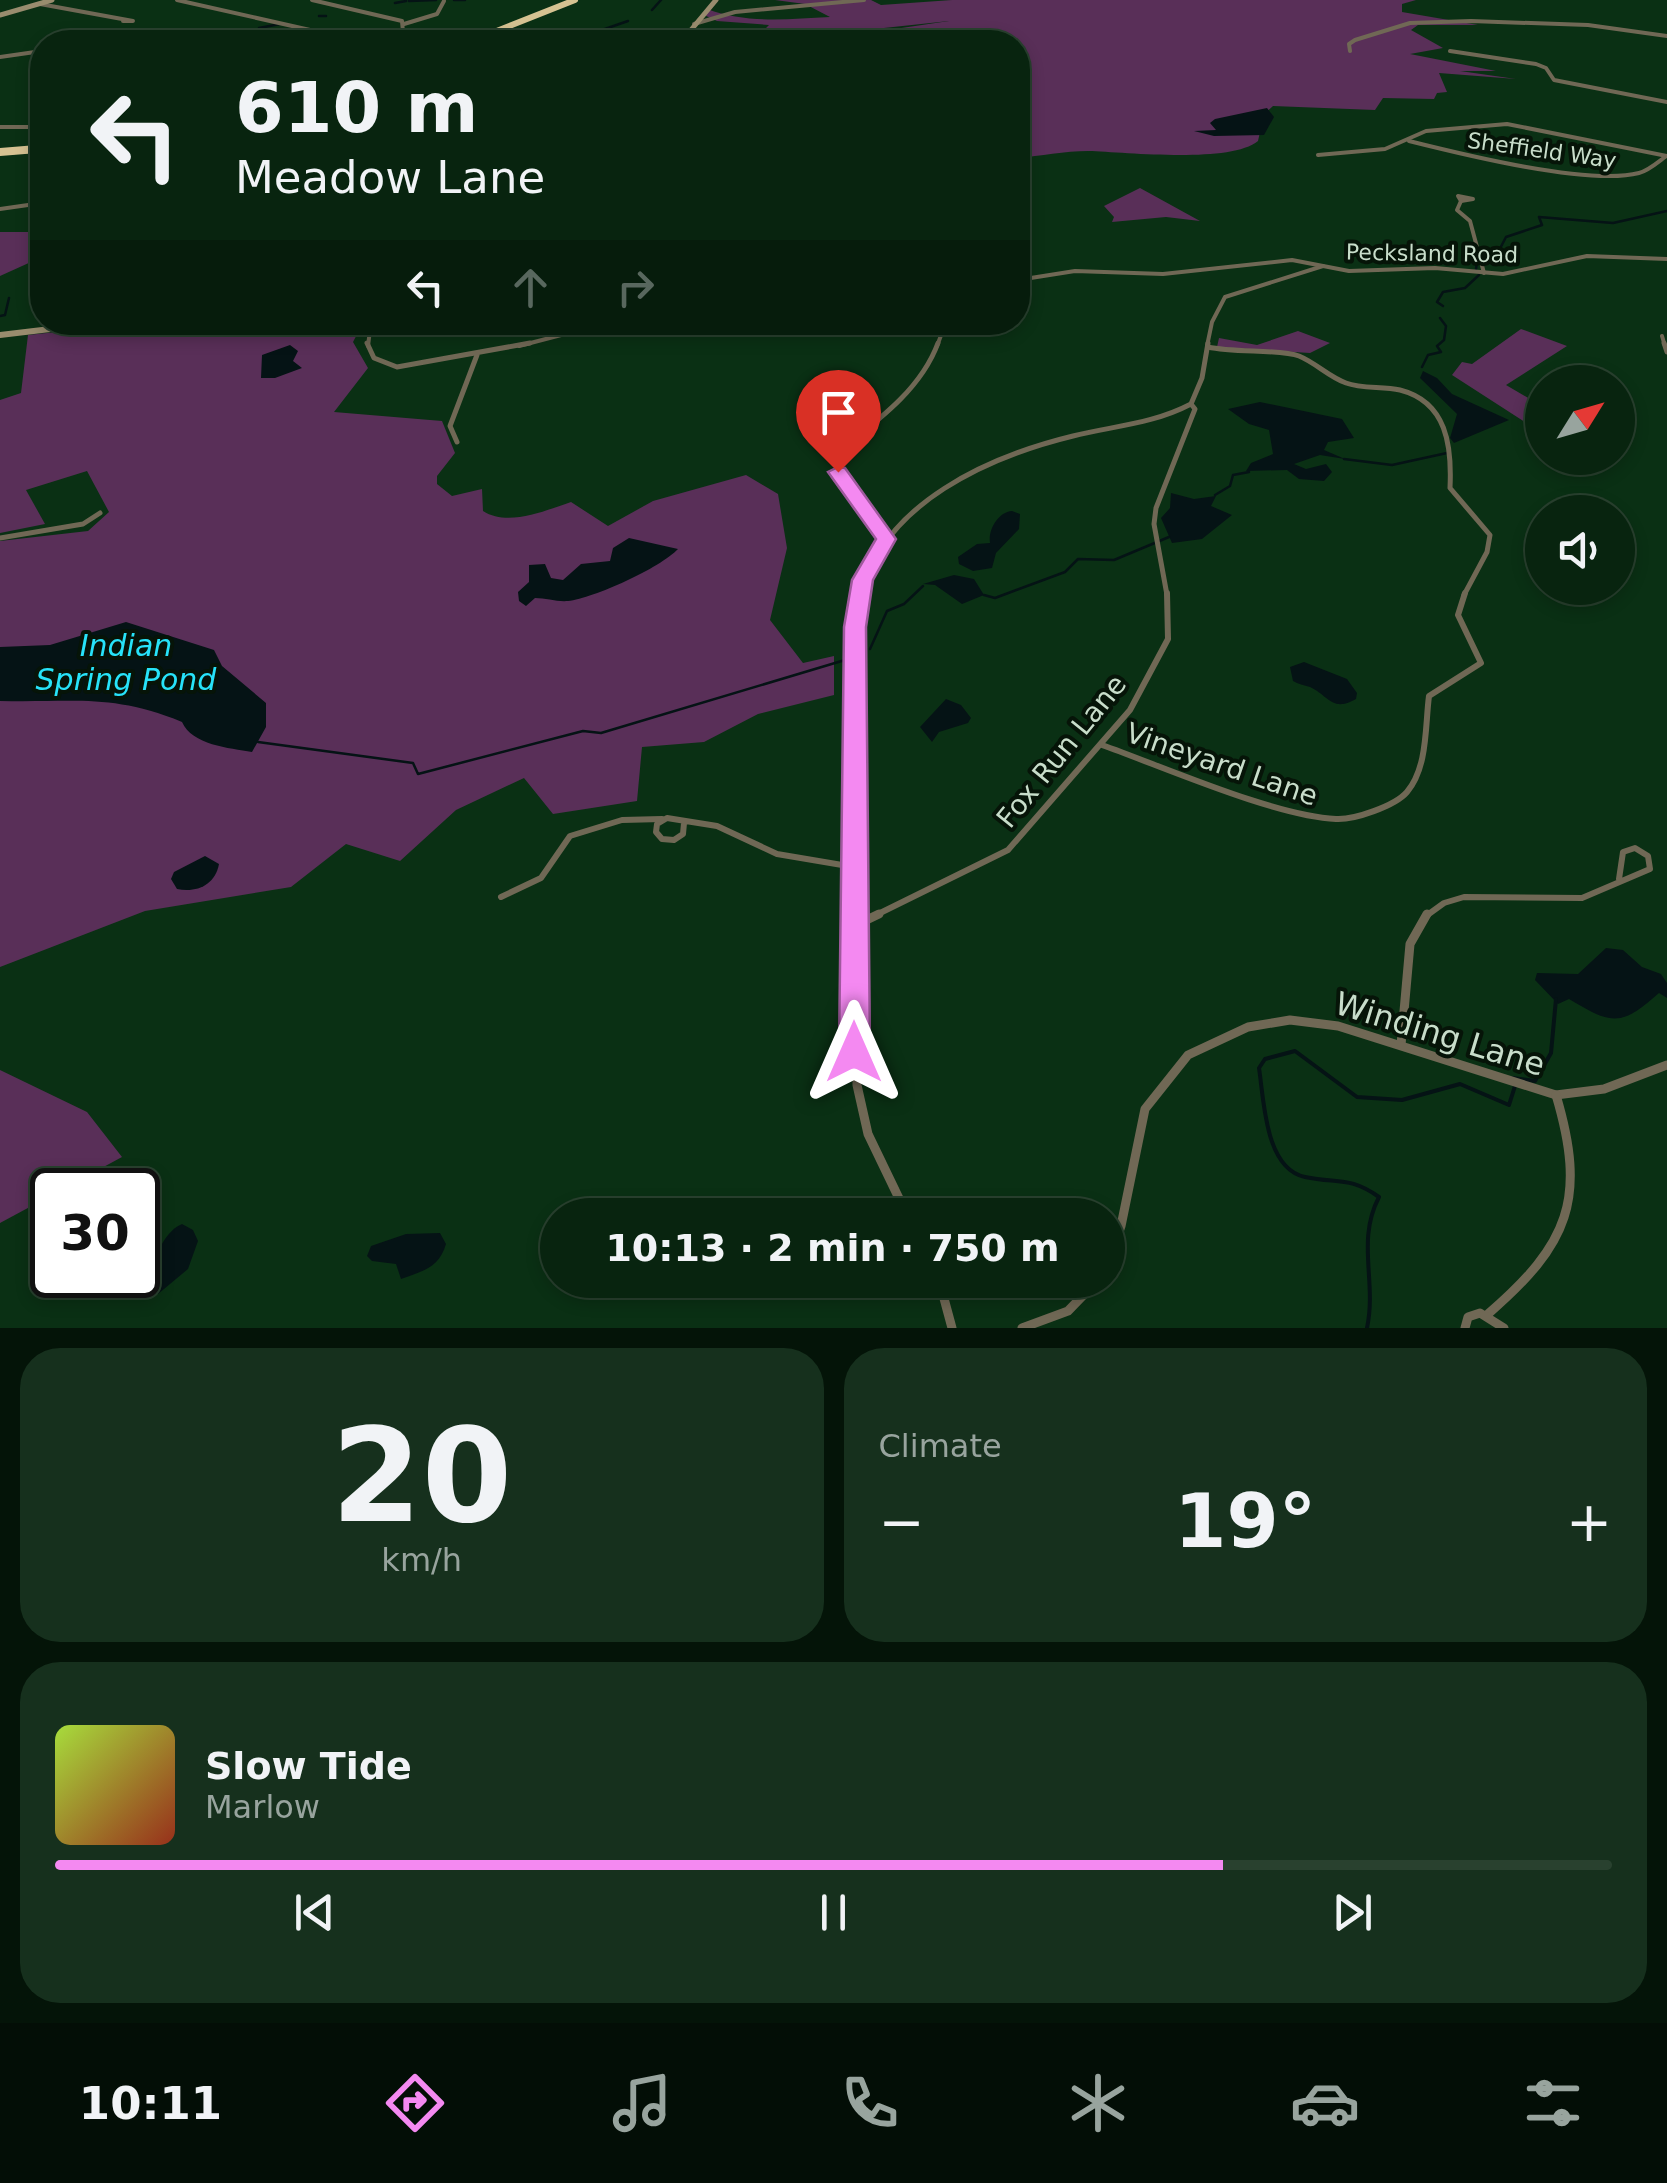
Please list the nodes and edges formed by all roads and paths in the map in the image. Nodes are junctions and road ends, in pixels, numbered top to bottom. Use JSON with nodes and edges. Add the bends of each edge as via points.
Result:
{"nodes":[{"id":1,"x":52,"y":0,"type":"edge"},
{"id":2,"x":177,"y":0,"type":"edge"},
{"id":3,"x":312,"y":0,"type":"edge"},
{"id":4,"x":575,"y":0,"type":"edge"},
{"id":5,"x":583,"y":0,"type":"edge"},
{"id":6,"x":716,"y":0,"type":"edge"},
{"id":7,"x":864,"y":0,"type":"edge"},
{"id":8,"x":444,"y":2,"type":"edge"},
{"id":9,"x":40,"y":4,"type":"junction"},
{"id":10,"x":0,"y":15,"type":"edge"},
{"id":11,"x":123,"y":21,"type":"dead end"},
{"id":12,"x":404,"y":24,"type":"junction"},
{"id":13,"x":693,"y":24,"type":"junction"},
{"id":14,"x":310,"y":30,"type":"edge"},
{"id":15,"x":402,"y":30,"type":"edge"},
{"id":16,"x":499,"y":30,"type":"edge"},
{"id":17,"x":508,"y":30,"type":"edge"},
{"id":18,"x":689,"y":30,"type":"edge"},
{"id":19,"x":1667,"y":36,"type":"edge"},
{"id":20,"x":1350,"y":51,"type":"dead end"},
{"id":21,"x":1450,"y":51,"type":"dead end"},
{"id":22,"x":30,"y":52,"type":"edge"},
{"id":23,"x":0,"y":56,"type":"edge"},
{"id":24,"x":1667,"y":102,"type":"edge"},
{"id":25,"x":0,"y":127,"type":"edge"},
{"id":26,"x":30,"y":127,"type":"edge"},
{"id":27,"x":1409,"y":141,"type":"junction"},
{"id":28,"x":30,"y":149,"type":"edge"},
{"id":29,"x":0,"y":150,"type":"edge"},
{"id":30,"x":1318,"y":155,"type":"dead end"},
{"id":31,"x":1667,"y":156,"type":"edge"},
{"id":32,"x":1461,"y":201,"type":"dead end"},
{"id":33,"x":30,"y":205,"type":"edge"},
{"id":34,"x":0,"y":209,"type":"edge"},
{"id":35,"x":1667,"y":259,"type":"edge"},
{"id":36,"x":1323,"y":266,"type":"junction"},
{"id":37,"x":1484,"y":273,"type":"junction"},
{"id":38,"x":1030,"y":278,"type":"edge"},
{"id":39,"x":30,"y":332,"type":"edge"},
{"id":40,"x":369,"y":335,"type":"edge"},
{"id":41,"x":557,"y":335,"type":"edge"},
{"id":42,"x":941,"y":335,"type":"edge"},
{"id":43,"x":0,"y":336,"type":"edge"},
{"id":44,"x":1662,"y":336,"type":"dead end"},
{"id":45,"x":1208,"y":347,"type":"junction"},
{"id":46,"x":1667,"y":352,"type":"edge"},
{"id":47,"x":478,"y":354,"type":"junction"},
{"id":48,"x":1191,"y":404,"type":"junction"},
{"id":49,"x":457,"y":442,"type":"dead end"},
{"id":50,"x":100,"y":513,"type":"dead end"},
{"id":51,"x":0,"y":538,"type":"edge"},
{"id":52,"x":886,"y":539,"type":"junction"},
{"id":53,"x":1102,"y":745,"type":"junction"},
{"id":54,"x":663,"y":820,"type":"junction"},
{"id":55,"x":684,"y":823,"type":"junction"},
{"id":56,"x":854,"y":866,"type":"junction"},
{"id":57,"x":1619,"y":879,"type":"junction"},
{"id":58,"x":501,"y":897,"type":"dead end"},
{"id":59,"x":854,"y":926,"type":"junction"},
{"id":60,"x":1401,"y":1045,"type":"junction"},
{"id":61,"x":1667,"y":1065,"type":"edge"},
{"id":62,"x":1556,"y":1095,"type":"junction"},
{"id":63,"x":900,"y":1198,"type":"edge"},
{"id":64,"x":1125,"y":1203,"type":"edge"},
{"id":65,"x":944,"y":1298,"type":"edge"},
{"id":66,"x":1084,"y":1298,"type":"edge"},
{"id":67,"x":1488,"y":1314,"type":"junction"},
{"id":68,"x":952,"y":1328,"type":"edge"},
{"id":69,"x":1022,"y":1328,"type":"edge"},
{"id":70,"x":1465,"y":1328,"type":"edge"},
{"id":71,"x":1504,"y":1328,"type":"edge"}],
"edges":[{"from":1,"to":9,"type":"street"},
{"from":2,"to":14,"type":"street"},
{"from":3,"to":12,"type":"street"},
{"from":4,"to":16,"type":"highway"},
{"from":5,"to":17,"type":"highway"},
{"from":6,"to":13,"type":"street"},
{"from":7,"to":13,"type":"street","via":[[735,12]]},
{"from":8,"to":12,"type":"street","via":[[437,14]]},
{"from":9,"to":10,"type":"street"},
{"from":9,"to":11,"type":"street"},
{"from":12,"to":15,"type":"street"},
{"from":13,"to":18,"type":"street"},
{"from":19,"to":20,"type":"street","via":[[1568,24],[1423,22],[1355,40]]},
{"from":21,"to":24,"type":"street","via":[[1513,58],[1542,66],[1558,81]]},
{"from":22,"to":23,"type":"street"},
{"from":25,"to":26,"type":"street"},
{"from":27,"to":30,"type":"street"},
{"from":27,"to":31,"type":"street","via":[[1426,131],[1521,124]]},
{"from":27,"to":31,"type":"street","name":"Sheffield Way","via":[[1492,162],[1619,176],[1644,174]]},
{"from":28,"to":29,"type":"highway"},
{"from":32,"to":37,"type":"street","via":[[1458,210],[1470,221]]},
{"from":33,"to":34,"type":"street"},
{"from":35,"to":37,"type":"street","name":"Pecksland Road","via":[[1587,256],[1529,272]]},
{"from":36,"to":37,"type":"street","name":"Pecksland Road"},
{"from":36,"to":38,"type":"street","name":"Pecksland Road","via":[[1292,260],[1163,274],[1075,271]]},
{"from":36,"to":45,"type":"street","name":"Fox Run Lane","via":[[1225,296],[1208,324]]},
{"from":39,"to":43,"type":"street"},
{"from":40,"to":47,"type":"street","via":[[367,349],[384,366]]},
{"from":41,"to":47,"type":"street"},
{"from":42,"to":52,"type":"street","via":[[932,359],[894,407],[834,455],[838,472]]},
{"from":44,"to":46,"type":"street"},
{"from":45,"to":48,"type":"street","name":"Fox Run Lane"},
{"from":45,"to":53,"type":"street","name":"Vineyard Lane","via":[[1296,354],[1346,384],[1409,392],[1433,406],[1452,452],[1448,483],[1490,535],[1456,607],[1481,663],[1429,696],[1421,764],[1406,794],[1353,818],[1328,820],[1282,808]]},
{"from":47,"to":49,"type":"street","via":[[450,426]]},
{"from":48,"to":52,"type":"street","via":[[1158,420],[1072,436],[1015,456],[935,496]]},
{"from":48,"to":53,"type":"street","name":"Fox Run Lane","via":[[1191,428],[1154,524],[1167,584],[1168,639],[1143,690]]},
{"from":50,"to":51,"type":"street","via":[[83,524]]},
{"from":52,"to":56,"type":"street","via":[[862,580],[857,604]]},
{"from":53,"to":59,"type":"street","name":"Fox Run Lane","via":[[1008,850]]},
{"from":54,"to":55,"type":"street"},
{"from":54,"to":55,"type":"street","via":[[656,832],[669,840],[684,834]]},
{"from":54,"to":58,"type":"street","via":[[622,820],[570,836],[541,878]]},
{"from":55,"to":56,"type":"street","via":[[717,826],[777,854]]},
{"from":56,"to":59,"type":"street"},
{"from":57,"to":57,"type":"street","via":[[1650,868],[1648,856],[1635,848],[1623,852]]},
{"from":57,"to":60,"type":"street","via":[[1588,897],[1470,896],[1430,913],[1409,950]]},
{"from":59,"to":63,"type":"street","via":[[861,1108]]},
{"from":60,"to":62,"type":"street","name":"Winding Lane"},
{"from":60,"to":64,"type":"street","name":"Winding Lane","via":[[1290,1020],[1200,1046],[1174,1068],[1145,1109]]},
{"from":61,"to":62,"type":"street","name":"Winding Lane","via":[[1604,1088]]},
{"from":62,"to":67,"type":"street","via":[[1574,1165],[1563,1230],[1538,1272]]},
{"from":65,"to":68,"type":"street"},
{"from":66,"to":69,"type":"street"},
{"from":67,"to":70,"type":"street","via":[[1474,1314]]},
{"from":67,"to":71,"type":"street"}]}
